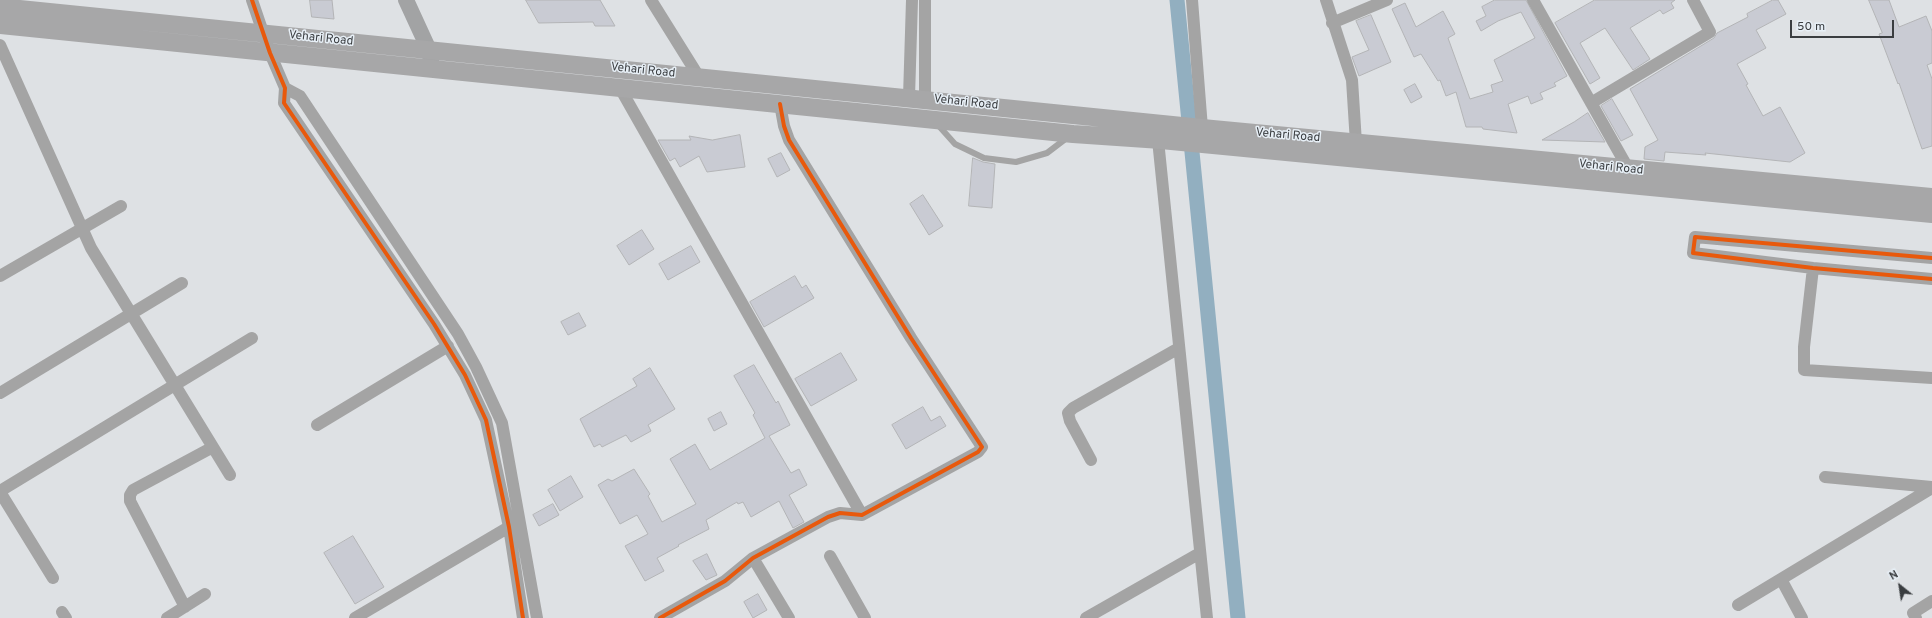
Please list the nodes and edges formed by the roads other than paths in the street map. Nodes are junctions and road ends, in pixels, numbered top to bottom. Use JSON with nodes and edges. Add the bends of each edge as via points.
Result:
{"nodes":[{"id":1,"x":252,"y":0,"type":"edge"},
{"id":2,"x":406,"y":0,"type":"edge"},
{"id":3,"x":651,"y":0,"type":"edge"},
{"id":4,"x":912,"y":0,"type":"edge"},
{"id":5,"x":925,"y":0,"type":"edge"},
{"id":6,"x":1192,"y":0,"type":"edge"},
{"id":7,"x":1326,"y":0,"type":"edge"},
{"id":8,"x":1387,"y":0,"type":"edge"},
{"id":9,"x":1533,"y":0,"type":"edge"},
{"id":10,"x":1693,"y":0,"type":"edge"},
{"id":11,"x":0,"y":7,"type":"edge"},
{"id":12,"x":1332,"y":23,"type":"junction"},
{"id":13,"x":0,"y":25,"type":"edge"},
{"id":14,"x":263,"y":33,"type":"junction"},
{"id":15,"x":0,"y":45,"type":"edge"},
{"id":16,"x":429,"y":50,"type":"junction"},
{"id":17,"x":270,"y":53,"type":"junction"},
{"id":18,"x":433,"y":70,"type":"junction"},
{"id":19,"x":699,"y":77,"type":"junction"},
{"id":20,"x":285,"y":88,"type":"junction"},
{"id":21,"x":620,"y":88,"type":"junction"},
{"id":22,"x":1591,"y":103,"type":"junction"},
{"id":23,"x":780,"y":104,"type":"junction"},
{"id":24,"x":925,"y":107,"type":"junction"},
{"id":25,"x":1079,"y":125,"type":"junction"},
{"id":26,"x":1202,"y":128,"type":"junction"},
{"id":27,"x":1159,"y":140,"type":"junction"},
{"id":28,"x":1356,"y":143,"type":"junction"},
{"id":29,"x":1629,"y":170,"type":"junction"},
{"id":30,"x":1932,"y":197,"type":"edge"},
{"id":31,"x":121,"y":206,"type":"dead end"},
{"id":32,"x":1932,"y":214,"type":"edge"},
{"id":33,"x":82,"y":228,"type":"junction"},
{"id":34,"x":1932,"y":258,"type":"edge"},
{"id":35,"x":1813,"y":268,"type":"junction"},
{"id":36,"x":0,"y":276,"type":"edge"},
{"id":37,"x":1932,"y":279,"type":"edge"},
{"id":38,"x":182,"y":283,"type":"dead end"},
{"id":39,"x":131,"y":313,"type":"junction"},
{"id":40,"x":252,"y":338,"type":"dead end"},
{"id":41,"x":448,"y":346,"type":"junction"},
{"id":42,"x":1179,"y":348,"type":"junction"},
{"id":43,"x":1932,"y":378,"type":"edge"},
{"id":44,"x":174,"y":384,"type":"junction"},
{"id":45,"x":0,"y":393,"type":"edge"},
{"id":46,"x":317,"y":425,"type":"dead end"},
{"id":47,"x":213,"y":447,"type":"junction"},
{"id":48,"x":1091,"y":460,"type":"dead end"},
{"id":49,"x":230,"y":475,"type":"dead end"},
{"id":50,"x":1825,"y":476,"type":"dead end"},
{"id":51,"x":1932,"y":488,"type":"edge"},
{"id":52,"x":0,"y":491,"type":"edge"},
{"id":53,"x":862,"y":515,"type":"junction"},
{"id":54,"x":509,"y":527,"type":"junction"},
{"id":55,"x":1200,"y":553,"type":"junction"},
{"id":56,"x":830,"y":556,"type":"dead end"},
{"id":57,"x":753,"y":558,"type":"junction"},
{"id":58,"x":53,"y":578,"type":"dead end"},
{"id":59,"x":1781,"y":579,"type":"junction"},
{"id":60,"x":204,"y":594,"type":"dead end"},
{"id":61,"x":1932,"y":601,"type":"edge"},
{"id":62,"x":1738,"y":605,"type":"dead end"},
{"id":63,"x":185,"y":607,"type":"junction"},
{"id":64,"x":1912,"y":616,"type":"edge"},
{"id":65,"x":167,"y":618,"type":"edge"},
{"id":66,"x":355,"y":618,"type":"edge"},
{"id":67,"x":523,"y":618,"type":"edge"},
{"id":68,"x":537,"y":618,"type":"edge"},
{"id":69,"x":660,"y":618,"type":"edge"},
{"id":70,"x":789,"y":618,"type":"edge"},
{"id":71,"x":865,"y":618,"type":"edge"},
{"id":72,"x":1086,"y":618,"type":"edge"},
{"id":73,"x":1207,"y":618,"type":"edge"},
{"id":74,"x":1802,"y":618,"type":"edge"}],
"edges":[{"from":1,"to":14,"type":"street"},
{"from":2,"to":16,"type":"main road"},
{"from":3,"to":19,"type":"street"},
{"from":4,"to":24,"type":"street"},
{"from":5,"to":24,"type":"street"},
{"from":6,"to":26,"type":"street"},
{"from":7,"to":12,"type":"street"},
{"from":8,"to":12,"type":"street"},
{"from":9,"to":22,"type":"street"},
{"from":10,"to":22,"type":"street","via":[[1710,32]]},
{"from":11,"to":14,"type":"main road","name":"Vehari Road"},
{"from":12,"to":28,"type":"street","via":[[1352,80]]},
{"from":13,"to":17,"type":"main road","name":"Vehari Road"},
{"from":14,"to":16,"type":"main road","name":"Vehari Road"},
{"from":14,"to":17,"type":"street"},
{"from":15,"to":33,"type":"street"},
{"from":16,"to":18,"type":"main road"},
{"from":16,"to":19,"type":"main road","name":"Vehari Road"},
{"from":17,"to":18,"type":"main road","name":"Vehari Road"},
{"from":17,"to":20,"type":"street"},
{"from":18,"to":21,"type":"main road","name":"Vehari Road"},
{"from":19,"to":24,"type":"main road","name":"Vehari Road"},
{"from":20,"to":41,"type":"street","via":[[284,103]]},
{"from":20,"to":68,"type":"street","via":[[300,96],[458,334],[476,367],[502,423]]},
{"from":21,"to":23,"type":"main road","name":"Vehari Road"},
{"from":21,"to":53,"type":"street"},
{"from":22,"to":29,"type":"street"},
{"from":23,"to":24,"type":"main road","name":"Vehari Road"},
{"from":23,"to":53,"type":"street","via":[[789,140],[911,338],[982,447],[978,452]]},
{"from":24,"to":25,"type":"main road","name":"Vehari Road"},
{"from":24,"to":25,"type":"lane","via":[[955,144],[984,158],[1016,162],[1047,153]]},
{"from":25,"to":26,"type":"main road","name":"Vehari Road"},
{"from":25,"to":27,"type":"main road","name":"Vehari Road"},
{"from":26,"to":28,"type":"main road","name":"Vehari Road"},
{"from":27,"to":32,"type":"main road","name":"Vehari Road"},
{"from":27,"to":42,"type":"street"},
{"from":28,"to":29,"type":"main road","name":"Vehari Road"},
{"from":29,"to":30,"type":"main road","name":"Vehari Road"},
{"from":31,"to":33,"type":"street"},
{"from":33,"to":36,"type":"street"},
{"from":33,"to":39,"type":"street","via":[[91,248]]},
{"from":34,"to":35,"type":"street","via":[[1695,237],[1693,253]]},
{"from":35,"to":37,"type":"street"},
{"from":35,"to":43,"type":"street","via":[[1804,347],[1804,370]]},
{"from":38,"to":39,"type":"street"},
{"from":39,"to":44,"type":"street"},
{"from":39,"to":45,"type":"street"},
{"from":40,"to":44,"type":"street"},
{"from":41,"to":46,"type":"street"},
{"from":41,"to":54,"type":"street","via":[[486,420]]},
{"from":42,"to":48,"type":"street","via":[[1068,413],[1070,422]]},
{"from":42,"to":55,"type":"street"},
{"from":44,"to":47,"type":"street"},
{"from":44,"to":52,"type":"street"},
{"from":47,"to":49,"type":"street"},
{"from":47,"to":63,"type":"street","via":[[133,490],[130,495],[130,501]]},
{"from":50,"to":51,"type":"street"},
{"from":51,"to":59,"type":"street"},
{"from":52,"to":58,"type":"street"},
{"from":53,"to":57,"type":"street","via":[[850,512],[828,517]]},
{"from":54,"to":66,"type":"street"},
{"from":54,"to":67,"type":"street"},
{"from":55,"to":72,"type":"street"},
{"from":55,"to":73,"type":"street"},
{"from":56,"to":71,"type":"street"},
{"from":57,"to":69,"type":"street","via":[[725,582]]},
{"from":57,"to":70,"type":"street"},
{"from":59,"to":62,"type":"street"},
{"from":59,"to":74,"type":"street"},
{"from":60,"to":63,"type":"street"},
{"from":61,"to":64,"type":"street"},
{"from":63,"to":65,"type":"street"}]}
